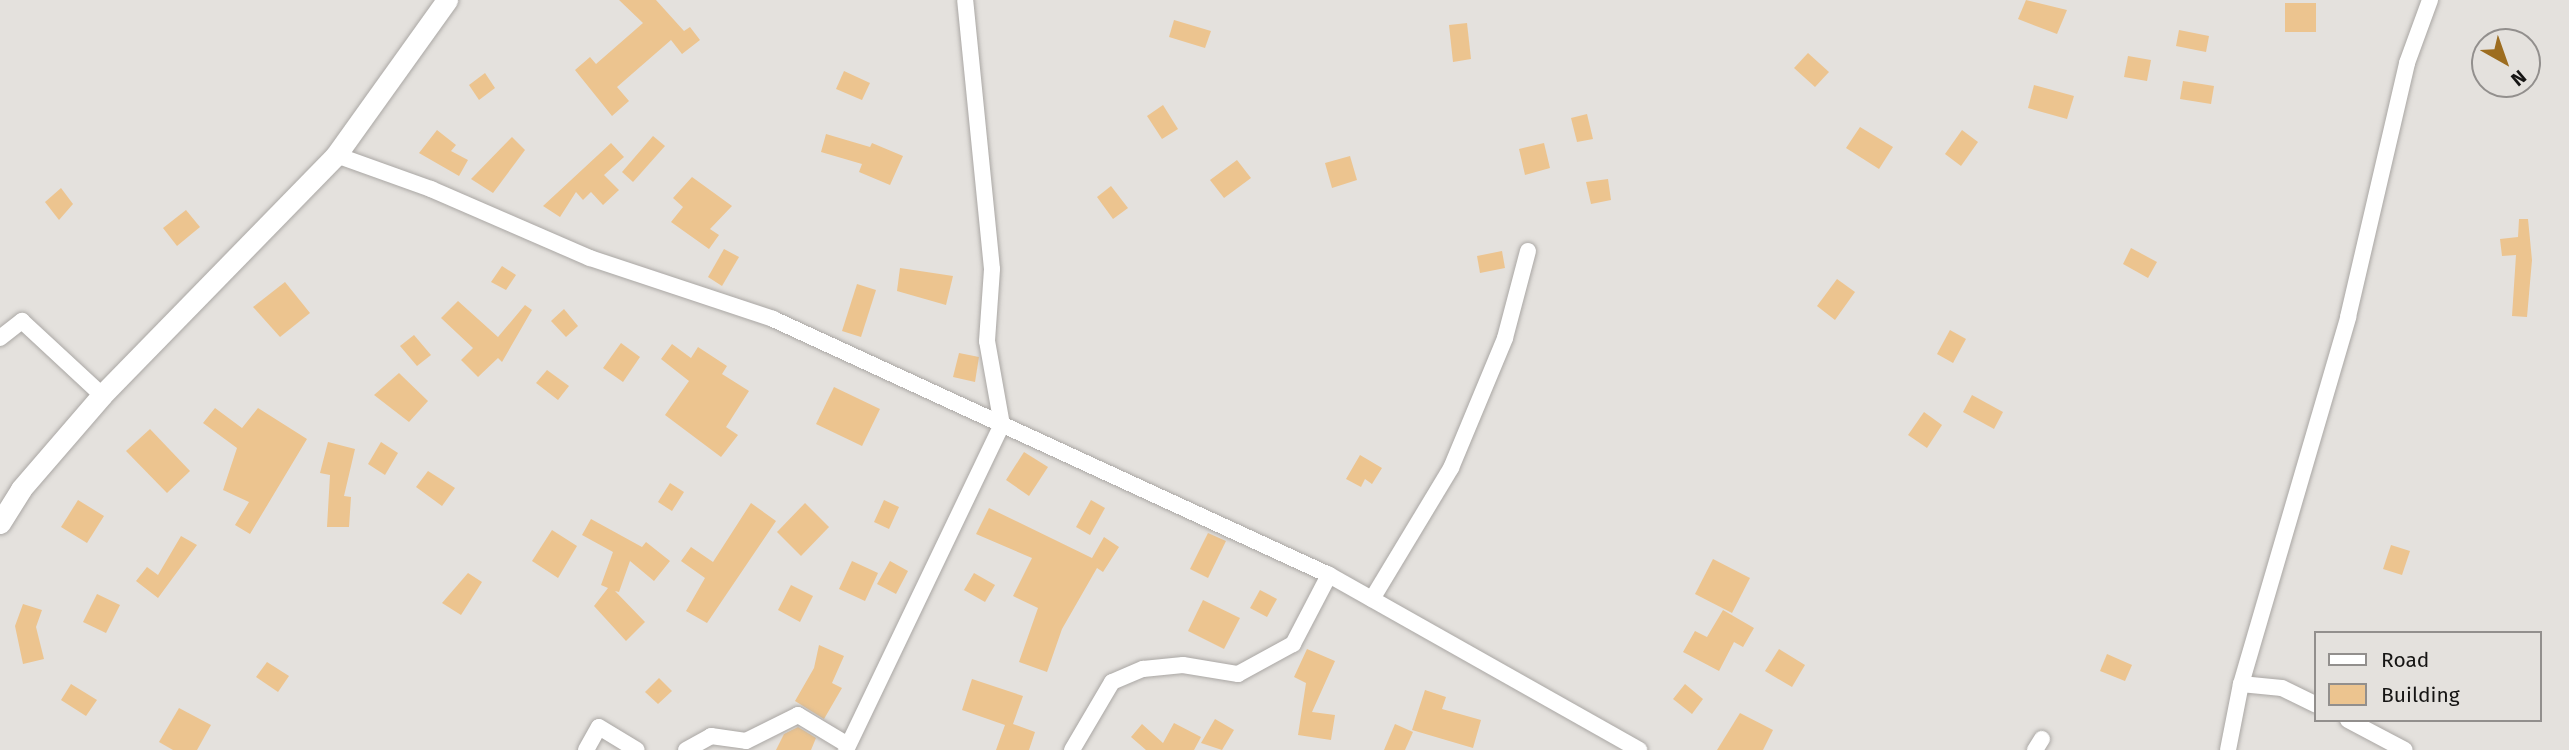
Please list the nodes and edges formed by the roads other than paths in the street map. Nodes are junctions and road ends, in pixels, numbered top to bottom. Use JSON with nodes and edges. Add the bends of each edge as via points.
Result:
{"nodes":[{"id":1,"x":447,"y":0,"type":"edge"},
{"id":2,"x":965,"y":0,"type":"edge"},
{"id":3,"x":2430,"y":0,"type":"edge"},
{"id":4,"x":336,"y":155,"type":"junction"},
{"id":5,"x":1528,"y":251,"type":"dead end"},
{"id":6,"x":0,"y":338,"type":"edge"},
{"id":7,"x":102,"y":395,"type":"junction"},
{"id":8,"x":1002,"y":425,"type":"junction"},
{"id":9,"x":0,"y":523,"type":"edge"},
{"id":10,"x":1329,"y":575,"type":"junction"},
{"id":11,"x":1372,"y":599,"type":"junction"},
{"id":12,"x":2241,"y":684,"type":"junction"},
{"id":13,"x":2314,"y":704,"type":"edge"},
{"id":14,"x":2352,"y":722,"type":"edge"},
{"id":15,"x":847,"y":748,"type":"edge"},
{"id":16,"x":586,"y":750,"type":"edge"},
{"id":17,"x":637,"y":750,"type":"edge"},
{"id":18,"x":686,"y":750,"type":"edge"},
{"id":19,"x":1072,"y":750,"type":"edge"},
{"id":20,"x":1639,"y":750,"type":"edge"},
{"id":21,"x":2228,"y":750,"type":"edge"},
{"id":22,"x":2405,"y":750,"type":"edge"}],
"edges":[{"from":1,"to":4,"type":"street"},
{"from":2,"to":8,"type":"street","via":[[992,269],[987,341]]},
{"from":3,"to":12,"type":"street","via":[[2407,63],[2348,317]]},
{"from":4,"to":7,"type":"street"},
{"from":4,"to":8,"type":"street","via":[[431,189],[590,258],[773,319]]},
{"from":5,"to":11,"type":"street","via":[[1505,338],[1451,468]]},
{"from":6,"to":7,"type":"street","via":[[22,321]]},
{"from":7,"to":9,"type":"street","via":[[21,489]]},
{"from":8,"to":10,"type":"street"},
{"from":8,"to":15,"type":"street"},
{"from":10,"to":11,"type":"street"},
{"from":10,"to":19,"type":"street","via":[[1293,644],[1238,674],[1183,665],[1143,669],[1112,682]]},
{"from":11,"to":20,"type":"street"},
{"from":12,"to":13,"type":"street","via":[[2282,688]]},
{"from":12,"to":21,"type":"street"},
{"from":14,"to":22,"type":"street"},
{"from":15,"to":18,"type":"street","via":[[797,715],[746,741],[711,736]]},
{"from":16,"to":17,"type":"street","via":[[599,727]]}]}
